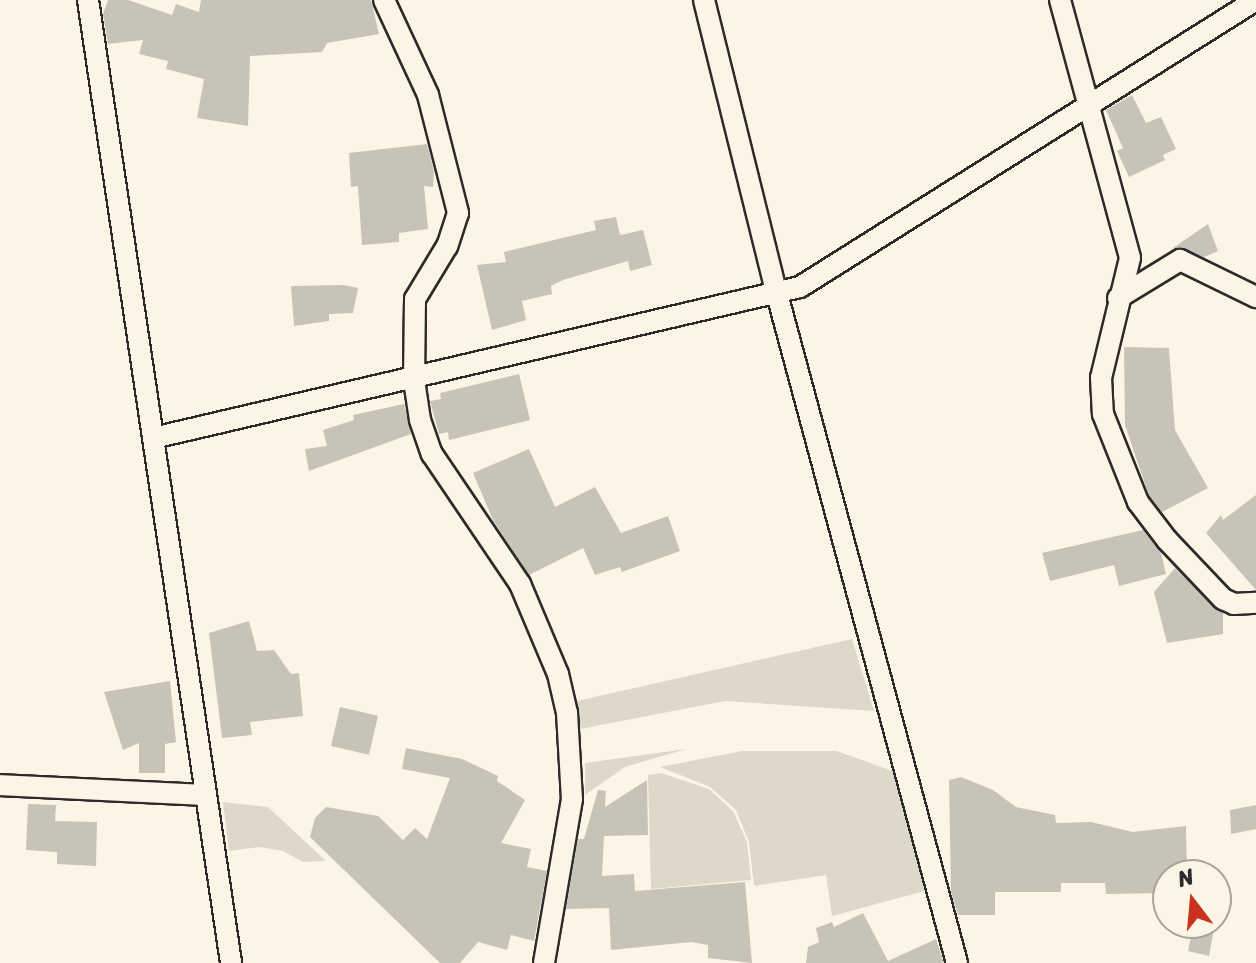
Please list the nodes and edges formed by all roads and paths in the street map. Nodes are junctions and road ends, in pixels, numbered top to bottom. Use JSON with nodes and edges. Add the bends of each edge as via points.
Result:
{"nodes":[{"id":1,"x":88,"y":0,"type":"edge"},
{"id":2,"x":384,"y":0,"type":"edge"},
{"id":3,"x":704,"y":0,"type":"edge"},
{"id":4,"x":1060,"y":0,"type":"edge"},
{"id":5,"x":1256,"y":0,"type":"edge"},
{"id":6,"x":1088,"y":105,"type":"junction"},
{"id":7,"x":777,"y":294,"type":"junction"},
{"id":8,"x":1256,"y":297,"type":"edge"},
{"id":9,"x":1118,"y":298,"type":"junction"},
{"id":10,"x":414,"y":380,"type":"junction"},
{"id":11,"x":153,"y":438,"type":"junction"},
{"id":12,"x":1256,"y":603,"type":"edge"},
{"id":13,"x":0,"y":785,"type":"edge"},
{"id":14,"x":206,"y":795,"type":"junction"},
{"id":15,"x":231,"y":963,"type":"edge"},
{"id":16,"x":544,"y":963,"type":"edge"},
{"id":17,"x":957,"y":963,"type":"edge"}],
"edges":[{"from":1,"to":11,"type":"street"},
{"from":2,"to":10,"type":"street","via":[[428,95],[458,213],[447,246],[415,299]]},
{"from":3,"to":7,"type":"street"},
{"from":4,"to":6,"type":"street"},
{"from":5,"to":6,"type":"street"},
{"from":6,"to":7,"type":"street","via":[[800,287]]},
{"from":6,"to":9,"type":"street","via":[[1130,258]]},
{"from":7,"to":10,"type":"street"},
{"from":7,"to":17,"type":"street"},
{"from":8,"to":9,"type":"street","via":[[1180,260]]},
{"from":9,"to":12,"type":"street","via":[[1101,378],[1103,414],[1138,502],[1223,599]]},
{"from":10,"to":11,"type":"street"},
{"from":10,"to":16,"type":"street","via":[[432,454],[520,584],[558,674],[567,713],[572,799]]},
{"from":11,"to":14,"type":"street"},
{"from":13,"to":14,"type":"street"},
{"from":14,"to":15,"type":"street"}]}
